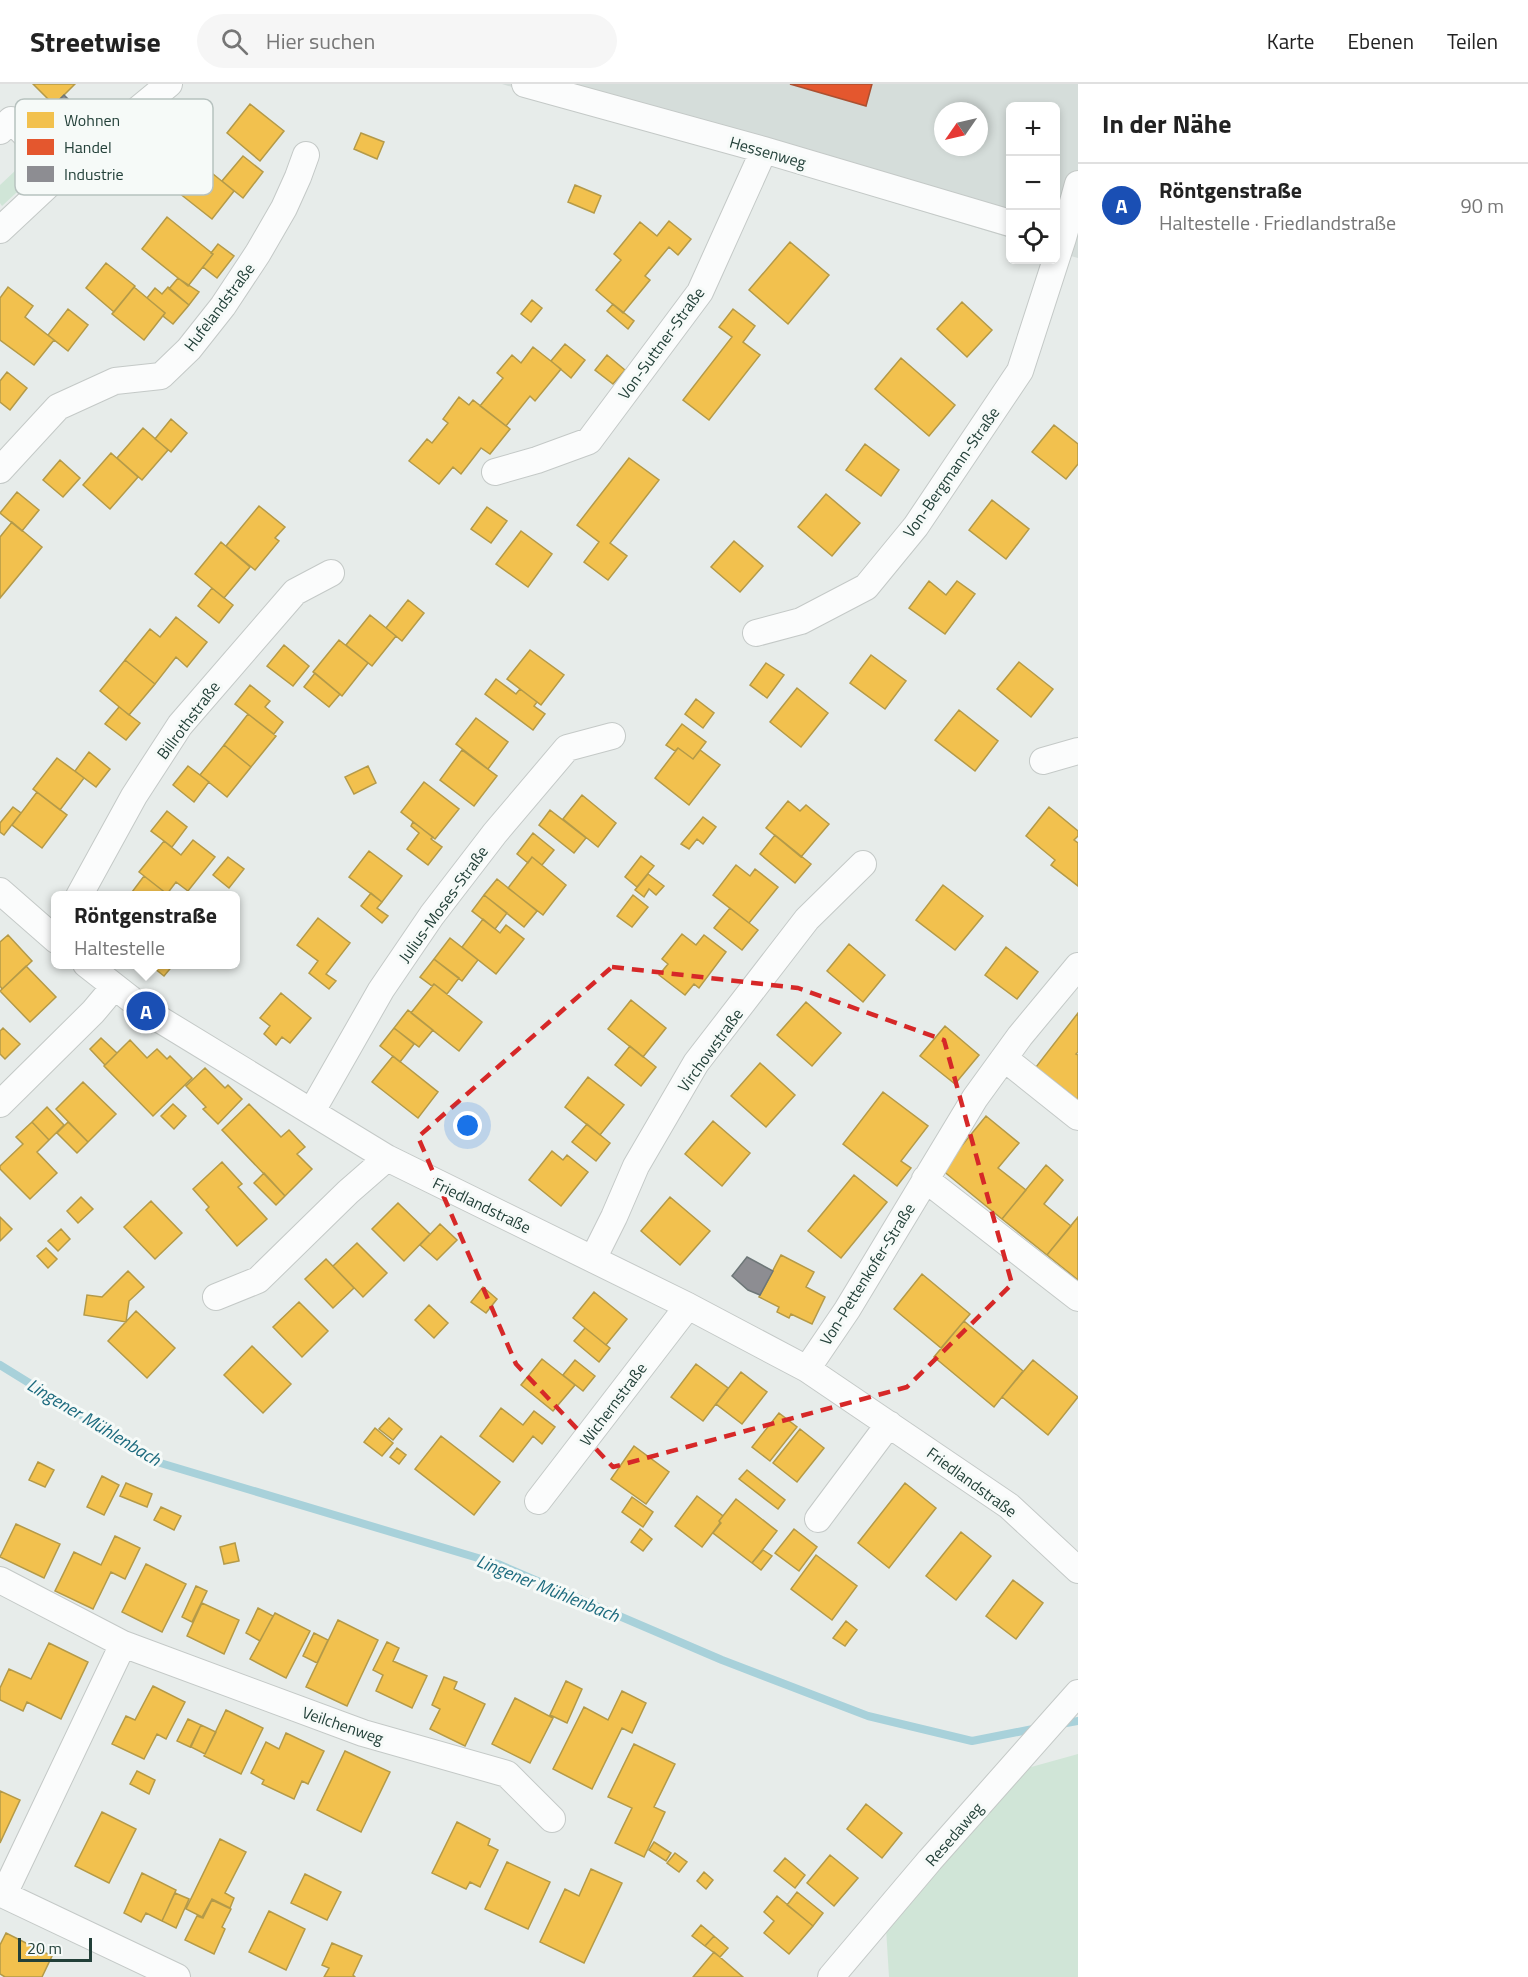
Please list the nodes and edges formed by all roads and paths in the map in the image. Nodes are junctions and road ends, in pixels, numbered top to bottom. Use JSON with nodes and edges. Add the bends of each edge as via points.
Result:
{"nodes":[{"id":1,"x":169,"y":84,"type":"edge"},
{"id":2,"x":525,"y":84,"type":"edge"},
{"id":3,"x":151,"y":99,"type":"edge"},
{"id":4,"x":15,"y":124,"type":"edge"},
{"id":5,"x":0,"y":131,"type":"edge"},
{"id":6,"x":764,"y":150,"type":"junction"},
{"id":7,"x":306,"y":155,"type":"dead end"},
{"id":8,"x":1078,"y":184,"type":"edge"},
{"id":9,"x":37,"y":195,"type":"edge"},
{"id":10,"x":1006,"y":221,"type":"edge"},
{"id":11,"x":0,"y":230,"type":"edge"},
{"id":12,"x":1066,"y":239,"type":"edge"},
{"id":13,"x":0,"y":470,"type":"edge"},
{"id":14,"x":495,"y":472,"type":"dead end"},
{"id":15,"x":331,"y":573,"type":"dead end"},
{"id":16,"x":756,"y":633,"type":"dead end"},
{"id":17,"x":612,"y":736,"type":"dead end"},
{"id":18,"x":1078,"y":751,"type":"edge"},
{"id":19,"x":1043,"y":761,"type":"dead end"},
{"id":20,"x":862,"y":864,"type":"dead end"},
{"id":21,"x":0,"y":891,"type":"edge"},
{"id":22,"x":82,"y":891,"type":"edge"},
{"id":23,"x":51,"y":935,"type":"edge"},
{"id":24,"x":1078,"y":966,"type":"edge"},
{"id":25,"x":92,"y":969,"type":"edge"},
{"id":26,"x":114,"y":987,"type":"junction"},
{"id":27,"x":1004,"y":1058,"type":"junction"},
{"id":28,"x":0,"y":1104,"type":"edge"},
{"id":29,"x":312,"y":1111,"type":"junction"},
{"id":30,"x":1078,"y":1117,"type":"edge"},
{"id":31,"x":387,"y":1158,"type":"junction"},
{"id":32,"x":925,"y":1179,"type":"junction"},
{"id":33,"x":593,"y":1259,"type":"junction"},
{"id":34,"x":216,"y":1297,"type":"dead end"},
{"id":35,"x":1078,"y":1298,"type":"edge"},
{"id":36,"x":688,"y":1306,"type":"junction"},
{"id":37,"x":807,"y":1369,"type":"junction"},
{"id":38,"x":889,"y":1424,"type":"junction"},
{"id":39,"x":538,"y":1501,"type":"dead end"},
{"id":40,"x":818,"y":1519,"type":"dead end"},
{"id":41,"x":1078,"y":1570,"type":"edge"},
{"id":42,"x":0,"y":1580,"type":"edge"},
{"id":43,"x":123,"y":1644,"type":"junction"},
{"id":44,"x":1076,"y":1695,"type":"edge"},
{"id":45,"x":552,"y":1819,"type":"dead end"},
{"id":46,"x":2,"y":1893,"type":"edge"},
{"id":47,"x":177,"y":1977,"type":"edge"},
{"id":48,"x":831,"y":1977,"type":"edge"}],
"edges":[{"from":1,"to":3,"type":"street"},
{"from":2,"to":6,"type":"street","name":"Hessenweg"},
{"from":4,"to":5,"type":"street","via":[[11,120]]},
{"from":6,"to":10,"type":"street","name":"Hessenweg"},
{"from":6,"to":14,"type":"street","name":"Von-Suttner-Straße","via":[[700,292],[589,441]]},
{"from":7,"to":13,"type":"street","name":"Hufelandstraße","via":[[284,208],[258,253],[189,349],[161,376],[115,381],[58,407]]},
{"from":8,"to":12,"type":"street","name":"Von-Bergmann-Straße"},
{"from":9,"to":11,"type":"street"},
{"from":12,"to":16,"type":"street","name":"Von-Bergmann-Straße","via":[[1020,372],[916,526],[866,587],[801,621]]},
{"from":15,"to":22,"type":"street","name":"Billrothstraße","via":[[295,592],[180,725],[134,796]]},
{"from":17,"to":29,"type":"street","name":"Julius-Moses-Straße","via":[[567,748],[495,833],[381,990]]},
{"from":18,"to":19,"type":"street"},
{"from":20,"to":33,"type":"street","name":"Virchowstraße","via":[[807,920],[696,1063],[636,1166]]},
{"from":21,"to":23,"type":"street"},
{"from":24,"to":27,"type":"street","name":"Von-Pettenkofer-Straße"},
{"from":25,"to":26,"type":"street","name":"Friedlandstraße"},
{"from":26,"to":28,"type":"street"},
{"from":26,"to":29,"type":"street","name":"Friedlandstraße","via":[[146,1011]]},
{"from":27,"to":30,"type":"street"},
{"from":27,"to":32,"type":"street","name":"Von-Pettenkofer-Straße"},
{"from":29,"to":31,"type":"street","name":"Friedlandstraße"},
{"from":31,"to":33,"type":"street","name":"Friedlandstraße"},
{"from":31,"to":34,"type":"street","via":[[258,1280]]},
{"from":32,"to":35,"type":"street"},
{"from":32,"to":37,"type":"street","name":"Von-Pettenkofer-Straße"},
{"from":33,"to":36,"type":"street","name":"Friedlandstraße"},
{"from":36,"to":37,"type":"street","name":"Friedlandstraße"},
{"from":36,"to":39,"type":"street","name":"Wichernstraße"},
{"from":37,"to":38,"type":"street","name":"Friedlandstraße"},
{"from":38,"to":40,"type":"street"},
{"from":38,"to":41,"type":"street","name":"Friedlandstraße","via":[[1009,1506]]},
{"from":42,"to":43,"type":"street","name":"Veilchenweg"},
{"from":43,"to":45,"type":"street","name":"Veilchenweg","via":[[363,1733],[507,1774]]},
{"from":43,"to":46,"type":"street"},
{"from":44,"to":48,"type":"street","name":"Resedaweg"},
{"from":46,"to":47,"type":"street"}]}
